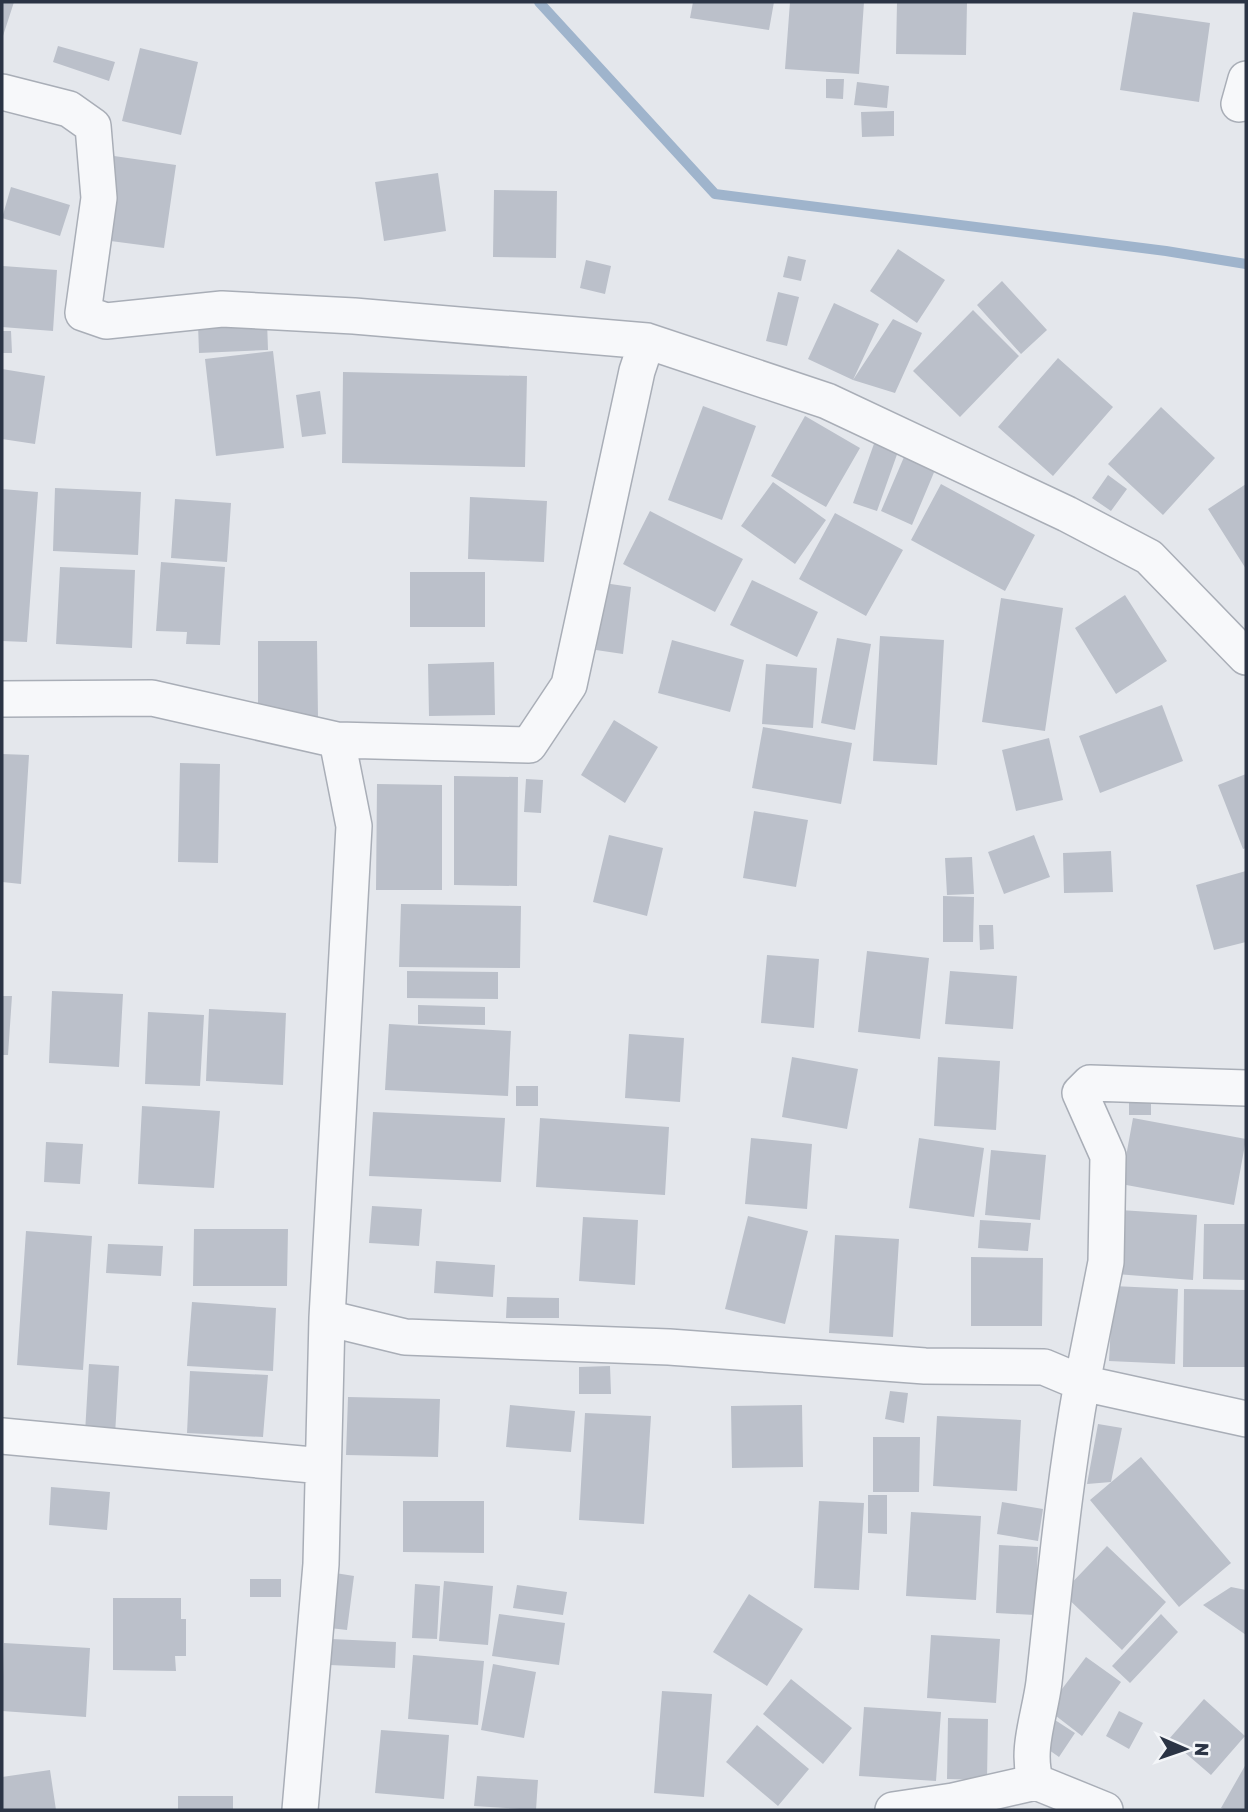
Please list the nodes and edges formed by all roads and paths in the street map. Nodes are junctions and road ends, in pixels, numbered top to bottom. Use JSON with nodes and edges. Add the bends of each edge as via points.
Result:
{"nodes":[{"id":1,"x":2,"y":92,"type":"edge"},
{"id":2,"x":647,"y":341,"type":"junction"},
{"id":3,"x":1246,"y":657,"type":"edge"},
{"id":4,"x":2,"y":699,"type":"edge"},
{"id":5,"x":337,"y":740,"type":"junction"},
{"id":6,"x":1246,"y":1088,"type":"edge"},
{"id":7,"x":327,"y":1318,"type":"junction"},
{"id":8,"x":1082,"y":1383,"type":"junction"},
{"id":9,"x":1246,"y":1419,"type":"edge"},
{"id":10,"x":2,"y":1436,"type":"edge"},
{"id":11,"x":323,"y":1466,"type":"junction"},
{"id":12,"x":1036,"y":1782,"type":"junction"},
{"id":13,"x":300,"y":1810,"type":"edge"},
{"id":14,"x":893,"y":1810,"type":"edge"},
{"id":15,"x":1105,"y":1810,"type":"edge"}],
"edges":[{"from":1,"to":2,"type":"street","via":[[69,109],[93,126],[99,198],[83,313],[106,321],[222,309]]},
{"from":2,"to":3,"type":"street","via":[[827,401],[1149,557]]},
{"from":2,"to":5,"type":"street","via":[[569,685],[529,745]]},
{"from":4,"to":5,"type":"street","via":[[152,698]]},
{"from":5,"to":7,"type":"street","via":[[354,826]]},
{"from":6,"to":8,"type":"street","via":[[1090,1083],[1080,1093],[1108,1156],[1106,1262]]},
{"from":7,"to":8,"type":"street","via":[[405,1337],[669,1347],[925,1366],[1044,1367]]},
{"from":7,"to":11,"type":"street"},
{"from":8,"to":9,"type":"street"},
{"from":8,"to":12,"type":"street","via":[[1031,1766]]},
{"from":10,"to":11,"type":"street"},
{"from":11,"to":13,"type":"street","via":[[321,1564]]},
{"from":12,"to":14,"type":"street"},
{"from":12,"to":15,"type":"street"}]}
